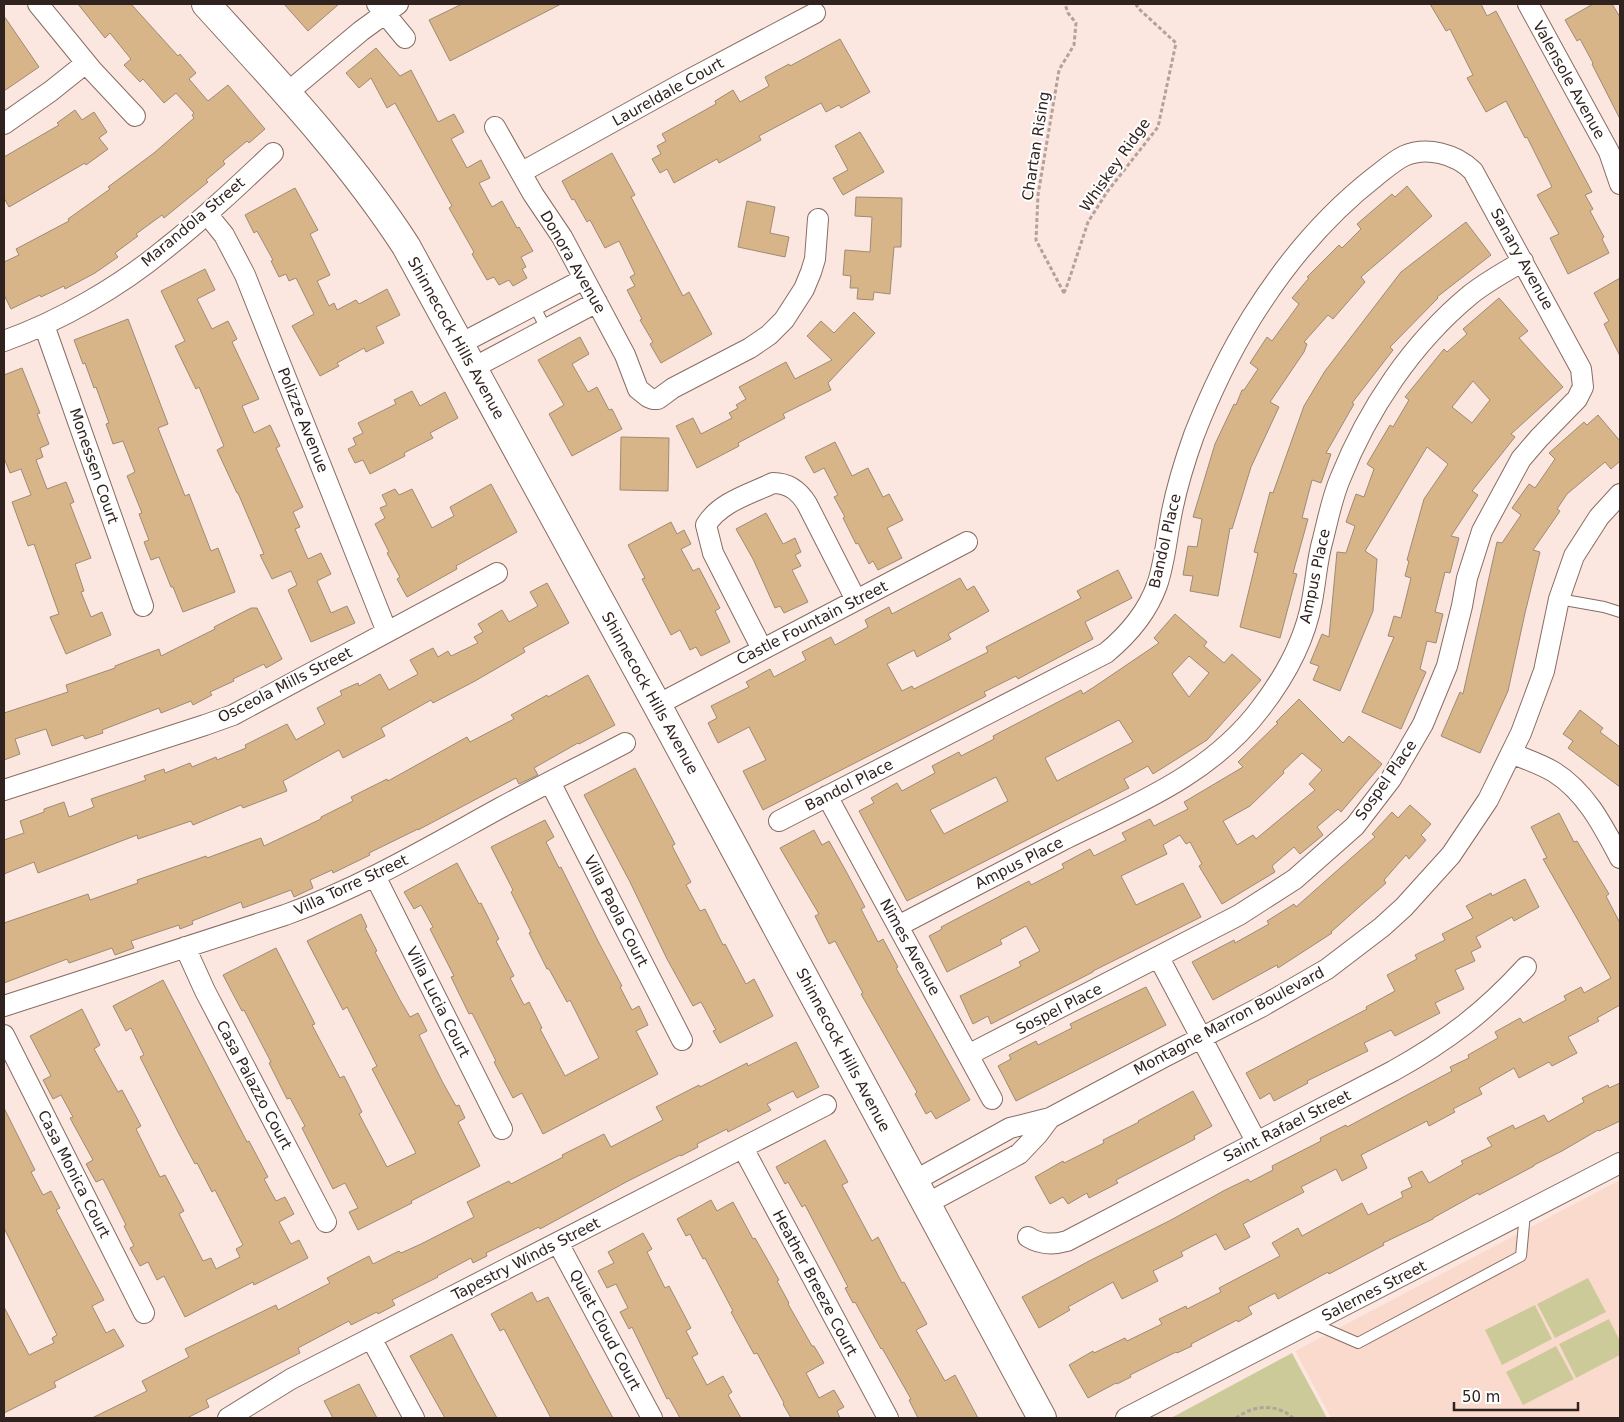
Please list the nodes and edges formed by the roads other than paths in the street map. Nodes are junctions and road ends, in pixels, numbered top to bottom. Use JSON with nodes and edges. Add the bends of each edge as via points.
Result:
{"nodes":[{"id":1,"x":38,"y":4,"type":"edge"},
{"id":2,"x":206,"y":4,"type":"edge"},
{"id":3,"x":1528,"y":4,"type":"edge"},
{"id":4,"x":387,"y":7,"type":"edge"},
{"id":5,"x":815,"y":13,"type":"dead end"},
{"id":6,"x":405,"y":38,"type":"dead end"},
{"id":7,"x":86,"y":63,"type":"junction"},
{"id":8,"x":287,"y":93,"type":"junction"},
{"id":9,"x":135,"y":116,"type":"dead end"},
{"id":10,"x":4,"y":124,"type":"edge"},
{"id":11,"x":495,"y":126,"type":"dead end"},
{"id":12,"x":1437,"y":152,"type":"joint"},
{"id":13,"x":273,"y":153,"type":"dead end"},
{"id":14,"x":522,"y":172,"type":"junction"},
{"id":15,"x":1620,"y":184,"type":"edge"},
{"id":16,"x":207,"y":214,"type":"junction"},
{"id":17,"x":818,"y":219,"type":"dead end"},
{"id":18,"x":1522,"y":261,"type":"junction"},
{"id":19,"x":584,"y":279,"type":"junction"},
{"id":20,"x":596,"y":302,"type":"junction"},
{"id":21,"x":534,"y":305,"type":"junction"},
{"id":22,"x":44,"y":325,"type":"junction"},
{"id":23,"x":546,"y":329,"type":"junction"},
{"id":24,"x":4,"y":342,"type":"edge"},
{"id":25,"x":460,"y":344,"type":"junction"},
{"id":26,"x":473,"y":368,"type":"junction"},
{"id":27,"x":1583,"y":387,"type":"joint"},
{"id":28,"x":1620,"y":494,"type":"edge"},
{"id":29,"x":967,"y":542,"type":"dead end"},
{"id":30,"x":497,"y":573,"type":"dead end"},
{"id":31,"x":1559,"y":599,"type":"junction"},
{"id":32,"x":856,"y":600,"type":"junction"},
{"id":33,"x":143,"y":606,"type":"dead end"},
{"id":34,"x":1620,"y":612,"type":"edge"},
{"id":35,"x":387,"y":632,"type":"junction"},
{"id":36,"x":762,"y":649,"type":"junction"},
{"id":37,"x":657,"y":705,"type":"junction"},
{"id":38,"x":625,"y":743,"type":"dead end"},
{"id":39,"x":1511,"y":753,"type":"junction"},
{"id":40,"x":550,"y":782,"type":"junction"},
{"id":41,"x":4,"y":790,"type":"edge"},
{"id":42,"x":827,"y":796,"type":"junction"},
{"id":43,"x":779,"y":821,"type":"dead end"},
{"id":44,"x":1620,"y":858,"type":"edge"},
{"id":45,"x":375,"y":876,"type":"junction"},
{"id":46,"x":898,"y":926,"type":"junction"},
{"id":47,"x":185,"y":947,"type":"junction"},
{"id":48,"x":1159,"y":958,"type":"junction"},
{"id":49,"x":1526,"y":966,"type":"dead end"},
{"id":50,"x":4,"y":1006,"type":"edge"},
{"id":51,"x":4,"y":1035,"type":"edge"},
{"id":52,"x":1202,"y":1039,"type":"junction"},
{"id":53,"x":682,"y":1040,"type":"dead end"},
{"id":54,"x":968,"y":1056,"type":"junction"},
{"id":55,"x":992,"y":1099,"type":"dead end"},
{"id":56,"x":826,"y":1106,"type":"dead end"},
{"id":57,"x":502,"y":1129,"type":"dead end"},
{"id":58,"x":1256,"y":1141,"type":"junction"},
{"id":59,"x":742,"y":1148,"type":"junction"},
{"id":60,"x":1620,"y":1162,"type":"edge"},
{"id":61,"x":920,"y":1193,"type":"junction"},
{"id":62,"x":1525,"y":1212,"type":"junction"},
{"id":63,"x":326,"y":1222,"type":"dead end"},
{"id":64,"x":1028,"y":1238,"type":"dead end"},
{"id":65,"x":558,"y":1243,"type":"junction"},
{"id":66,"x":144,"y":1313,"type":"dead end"},
{"id":67,"x":1312,"y":1323,"type":"junction"},
{"id":68,"x":371,"y":1338,"type":"junction"},
{"id":69,"x":228,"y":1418,"type":"edge"},
{"id":70,"x":414,"y":1418,"type":"edge"},
{"id":71,"x":652,"y":1418,"type":"edge"},
{"id":72,"x":888,"y":1418,"type":"edge"},
{"id":73,"x":1042,"y":1418,"type":"edge"},
{"id":74,"x":1126,"y":1418,"type":"edge"}],
"edges":[{"from":1,"to":7,"type":"street"},
{"from":2,"to":8,"type":"street","name":"Shinnecock Hills Avenue"},
{"from":3,"to":15,"type":"street","name":"Valensole Avenue","via":[[1609,152]]},
{"from":4,"to":6,"type":"street"},
{"from":4,"to":8,"type":"street"},
{"from":5,"to":14,"type":"street","name":"Laureldale Court"},
{"from":7,"to":9,"type":"street"},
{"from":7,"to":10,"type":"street"},
{"from":8,"to":25,"type":"street","name":"Shinnecock Hills Avenue","via":[[356,174],[385,214]]},
{"from":11,"to":14,"type":"street","name":"Donora Avenue"},
{"from":12,"to":18,"type":"street","name":"Sanary Avenue","via":[[1464,162],[1473,171]]},
{"from":12,"to":42,"type":"street","name":"Bandol Place","via":[[1405,156],[1364,185],[1295,257],[1252,318],[1215,385],[1194,435],[1181,474],[1157,584],[1139,620],[1123,639],[1106,653]]},
{"from":13,"to":16,"type":"street","name":"Marandola Street"},
{"from":14,"to":19,"type":"street","name":"Donora Avenue"},
{"from":16,"to":22,"type":"street","name":"Marandola Street","via":[[128,276]]},
{"from":16,"to":35,"type":"street","name":"Polizze Avenue","via":[[224,235],[245,275]]},
{"from":17,"to":20,"type":"street","name":"Donora Avenue","via":[[811,272],[804,289],[779,325],[750,348],[658,399],[648,397],[638,389],[625,355]]},
{"from":18,"to":27,"type":"street","name":"Sanary Avenue","via":[[1581,368]]},
{"from":18,"to":46,"type":"street","name":"Ampus Place","via":[[1471,294],[1439,324],[1375,408],[1339,481],[1321,544],[1308,620],[1299,642],[1287,669],[1241,732],[1223,750],[1174,784]]},
{"from":19,"to":20,"type":"street","name":"Donora Avenue"},
{"from":19,"to":21,"type":"street"},
{"from":20,"to":23,"type":"street"},
{"from":21,"to":23,"type":"lane"},
{"from":21,"to":25,"type":"street"},
{"from":22,"to":24,"type":"street","name":"Marandola Street"},
{"from":22,"to":33,"type":"street","name":"Monessen Court"},
{"from":23,"to":26,"type":"street"},
{"from":25,"to":26,"type":"street","name":"Shinnecock Hills Avenue"},
{"from":26,"to":37,"type":"street","name":"Shinnecock Hills Avenue"},
{"from":27,"to":48,"type":"street","name":"Sospel Place","via":[[1577,399],[1522,459],[1490,514],[1473,554],[1454,643],[1435,696],[1410,749],[1372,806],[1295,879],[1239,915]]},
{"from":28,"to":31,"type":"street","name":"Montagne Marron Boulevard","via":[[1585,537],[1574,556]]},
{"from":29,"to":32,"type":"street","name":"Castle Fountain Street"},
{"from":30,"to":35,"type":"street","name":"Osceola Mills Street"},
{"from":31,"to":34,"type":"lane"},
{"from":31,"to":39,"type":"street","name":"Montagne Marron Boulevard","via":[[1544,671]]},
{"from":32,"to":36,"type":"street","name":"Castle Fountain Street"},
{"from":32,"to":36,"type":"street","via":[[807,504],[793,487],[773,483],[721,508],[706,525],[708,537]]},
{"from":35,"to":41,"type":"street","name":"Osceola Mills Street","via":[[233,714]]},
{"from":36,"to":37,"type":"street","name":"Castle Fountain Street"},
{"from":37,"to":61,"type":"street","name":"Shinnecock Hills Avenue"},
{"from":38,"to":40,"type":"street","name":"Villa Torre Street"},
{"from":39,"to":44,"type":"street","via":[[1553,772],[1582,797]]},
{"from":39,"to":52,"type":"street","name":"Montagne Marron Boulevard","via":[[1471,827],[1451,855],[1404,907],[1327,969]]},
{"from":40,"to":45,"type":"street","name":"Villa Torre Street"},
{"from":40,"to":53,"type":"street","name":"Villa Paola Court"},
{"from":42,"to":43,"type":"street","name":"Bandol Place"},
{"from":42,"to":46,"type":"street","name":"Nimes Avenue"},
{"from":45,"to":47,"type":"street","name":"Villa Torre Street","via":[[322,902]]},
{"from":45,"to":57,"type":"street","name":"Villa Lucia Court"},
{"from":46,"to":54,"type":"street","name":"Nimes Avenue"},
{"from":47,"to":50,"type":"street","name":"Villa Torre Street"},
{"from":47,"to":63,"type":"street","name":"Casa Palazzo Court","via":[[205,992]]},
{"from":48,"to":52,"type":"street"},
{"from":48,"to":54,"type":"street","name":"Sospel Place"},
{"from":49,"to":58,"type":"street","name":"Saint Rafael Street","via":[[1487,1007],[1423,1054]]},
{"from":51,"to":66,"type":"street","name":"Casa Monica Court"},
{"from":52,"to":58,"type":"street"},
{"from":52,"to":61,"type":"street","name":"Montagne Marron Boulevard","via":[[1050,1118],[1010,1128]]},
{"from":54,"to":55,"type":"street","name":"Nimes Avenue"},
{"from":56,"to":59,"type":"street","name":"Tapestry Winds Street"},
{"from":58,"to":64,"type":"street","name":"Saint Rafael Street","via":[[1067,1241],[1046,1244]]},
{"from":59,"to":65,"type":"street","name":"Tapestry Winds Street"},
{"from":59,"to":72,"type":"street","name":"Heather Breeze Court"},
{"from":60,"to":62,"type":"street","name":"Salernes Street"},
{"from":61,"to":73,"type":"street","name":"Shinnecock Hills Avenue"},
{"from":62,"to":67,"type":"street","name":"Salernes Street"},
{"from":62,"to":67,"type":"lane","via":[[1521,1256],[1358,1343]]},
{"from":65,"to":68,"type":"street","name":"Tapestry Winds Street"},
{"from":65,"to":71,"type":"street","name":"Quiet Cloud Court"},
{"from":67,"to":74,"type":"street","name":"Salernes Street"},
{"from":68,"to":69,"type":"street","name":"Tapestry Winds Street","via":[[291,1379]]},
{"from":68,"to":70,"type":"street"}]}
